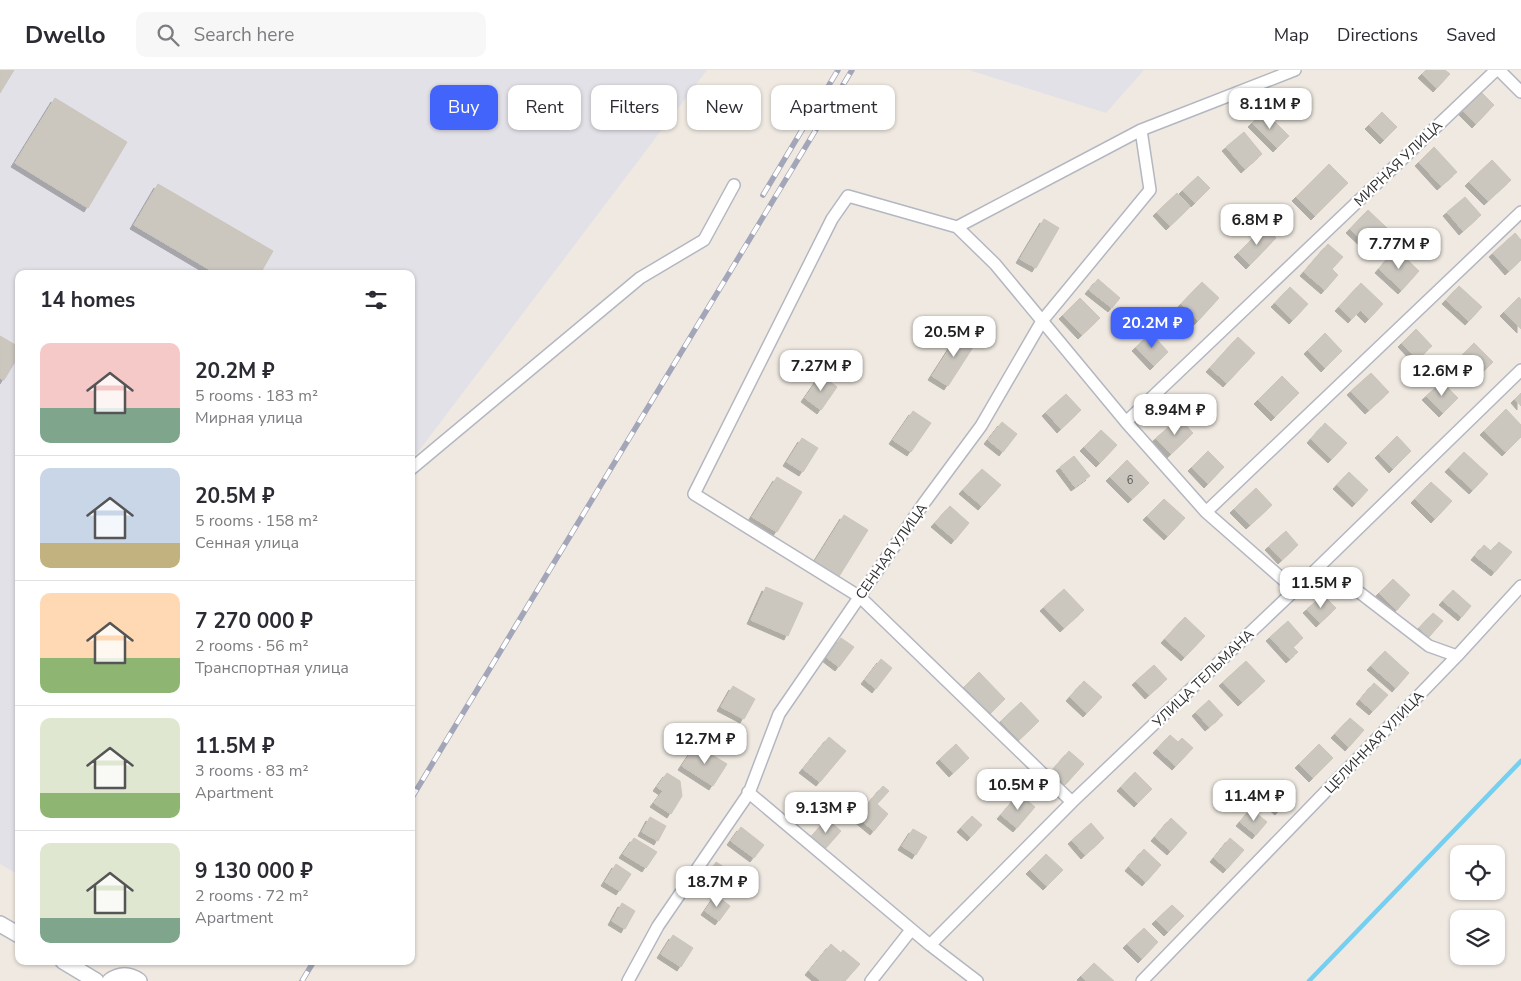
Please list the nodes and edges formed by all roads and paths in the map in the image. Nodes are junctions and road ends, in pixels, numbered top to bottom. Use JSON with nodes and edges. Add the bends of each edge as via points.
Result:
{"nodes":[{"id":1,"x":1295,"y":70,"type":"edge"},
{"id":2,"x":1498,"y":70,"type":"edge"},
{"id":3,"x":1521,"y":92,"type":"edge"},
{"id":4,"x":1141,"y":130,"type":"junction"},
{"id":5,"x":734,"y":185,"type":"dead end"},
{"id":6,"x":1521,"y":212,"type":"edge"},
{"id":7,"x":957,"y":227,"type":"junction"},
{"id":8,"x":1042,"y":321,"type":"junction"},
{"id":9,"x":1521,"y":370,"type":"edge"},
{"id":10,"x":1126,"y":422,"type":"junction"},
{"id":11,"x":415,"y":466,"type":"edge"},
{"id":12,"x":1206,"y":512,"type":"junction"},
{"id":13,"x":1521,"y":586,"type":"edge"},
{"id":14,"x":1295,"y":590,"type":"junction"},
{"id":15,"x":860,"y":597,"type":"junction"},
{"id":16,"x":1457,"y":656,"type":"junction"},
{"id":17,"x":748,"y":793,"type":"junction"},
{"id":18,"x":1072,"y":802,"type":"junction"},
{"id":19,"x":0,"y":924,"type":"edge"},
{"id":20,"x":911,"y":930,"type":"junction"},
{"id":21,"x":15,"y":932,"type":"edge"},
{"id":22,"x":15,"y":935,"type":"edge"},
{"id":23,"x":0,"y":937,"type":"edge"},
{"id":24,"x":930,"y":945,"type":"junction"},
{"id":25,"x":70,"y":965,"type":"edge"},
{"id":26,"x":96,"y":981,"type":"edge"},
{"id":27,"x":110,"y":981,"type":"edge"},
{"id":28,"x":139,"y":981,"type":"edge"},
{"id":29,"x":628,"y":981,"type":"edge"},
{"id":30,"x":870,"y":981,"type":"edge"},
{"id":31,"x":977,"y":981,"type":"edge"},
{"id":32,"x":1142,"y":981,"type":"edge"}],
"edges":[{"from":1,"to":4,"type":"street"},
{"from":2,"to":3,"type":"street"},
{"from":2,"to":10,"type":"street","name":"МИРНАЯ УЛИЦА"},
{"from":4,"to":7,"type":"street"},
{"from":4,"to":8,"type":"street","name":"СЕННАЯ УЛИЦА","via":[[1150,190]]},
{"from":5,"to":11,"type":"street","via":[[704,240],[640,278]]},
{"from":6,"to":12,"type":"street"},
{"from":7,"to":8,"type":"street","via":[[995,264]]},
{"from":7,"to":15,"type":"street","via":[[848,196],[832,219],[694,494]]},
{"from":8,"to":10,"type":"street"},
{"from":8,"to":15,"type":"street","name":"СЕННАЯ УЛИЦА","via":[[981,426]]},
{"from":9,"to":14,"type":"street","name":"УЛИЦА ТЕЛЬМАНА"},
{"from":10,"to":12,"type":"street"},
{"from":12,"to":14,"type":"street"},
{"from":13,"to":16,"type":"street","name":"ЦЕЛИННАЯ УЛИЦА"},
{"from":14,"to":16,"type":"street","via":[[1327,576],[1342,579],[1429,646]]},
{"from":14,"to":18,"type":"street","name":"УЛИЦА ТЕЛЬМАНА"},
{"from":15,"to":17,"type":"street","name":"СЕННАЯ УЛИЦА","via":[[779,714]]},
{"from":15,"to":18,"type":"street"},
{"from":16,"to":32,"type":"street","name":"ЦЕЛИННАЯ УЛИЦА"},
{"from":17,"to":20,"type":"street"},
{"from":17,"to":29,"type":"street","name":"СЕННАЯ УЛИЦА","via":[[658,926]]},
{"from":18,"to":24,"type":"street","name":"УЛИЦА ТЕЛЬМАНА"},
{"from":19,"to":21,"type":"street"},
{"from":20,"to":24,"type":"street"},
{"from":20,"to":30,"type":"street"},
{"from":22,"to":23,"type":"street"},
{"from":24,"to":31,"type":"street"},
{"from":25,"to":26,"type":"street"},
{"from":27,"to":28,"type":"street","via":[[124,975]]}]}
